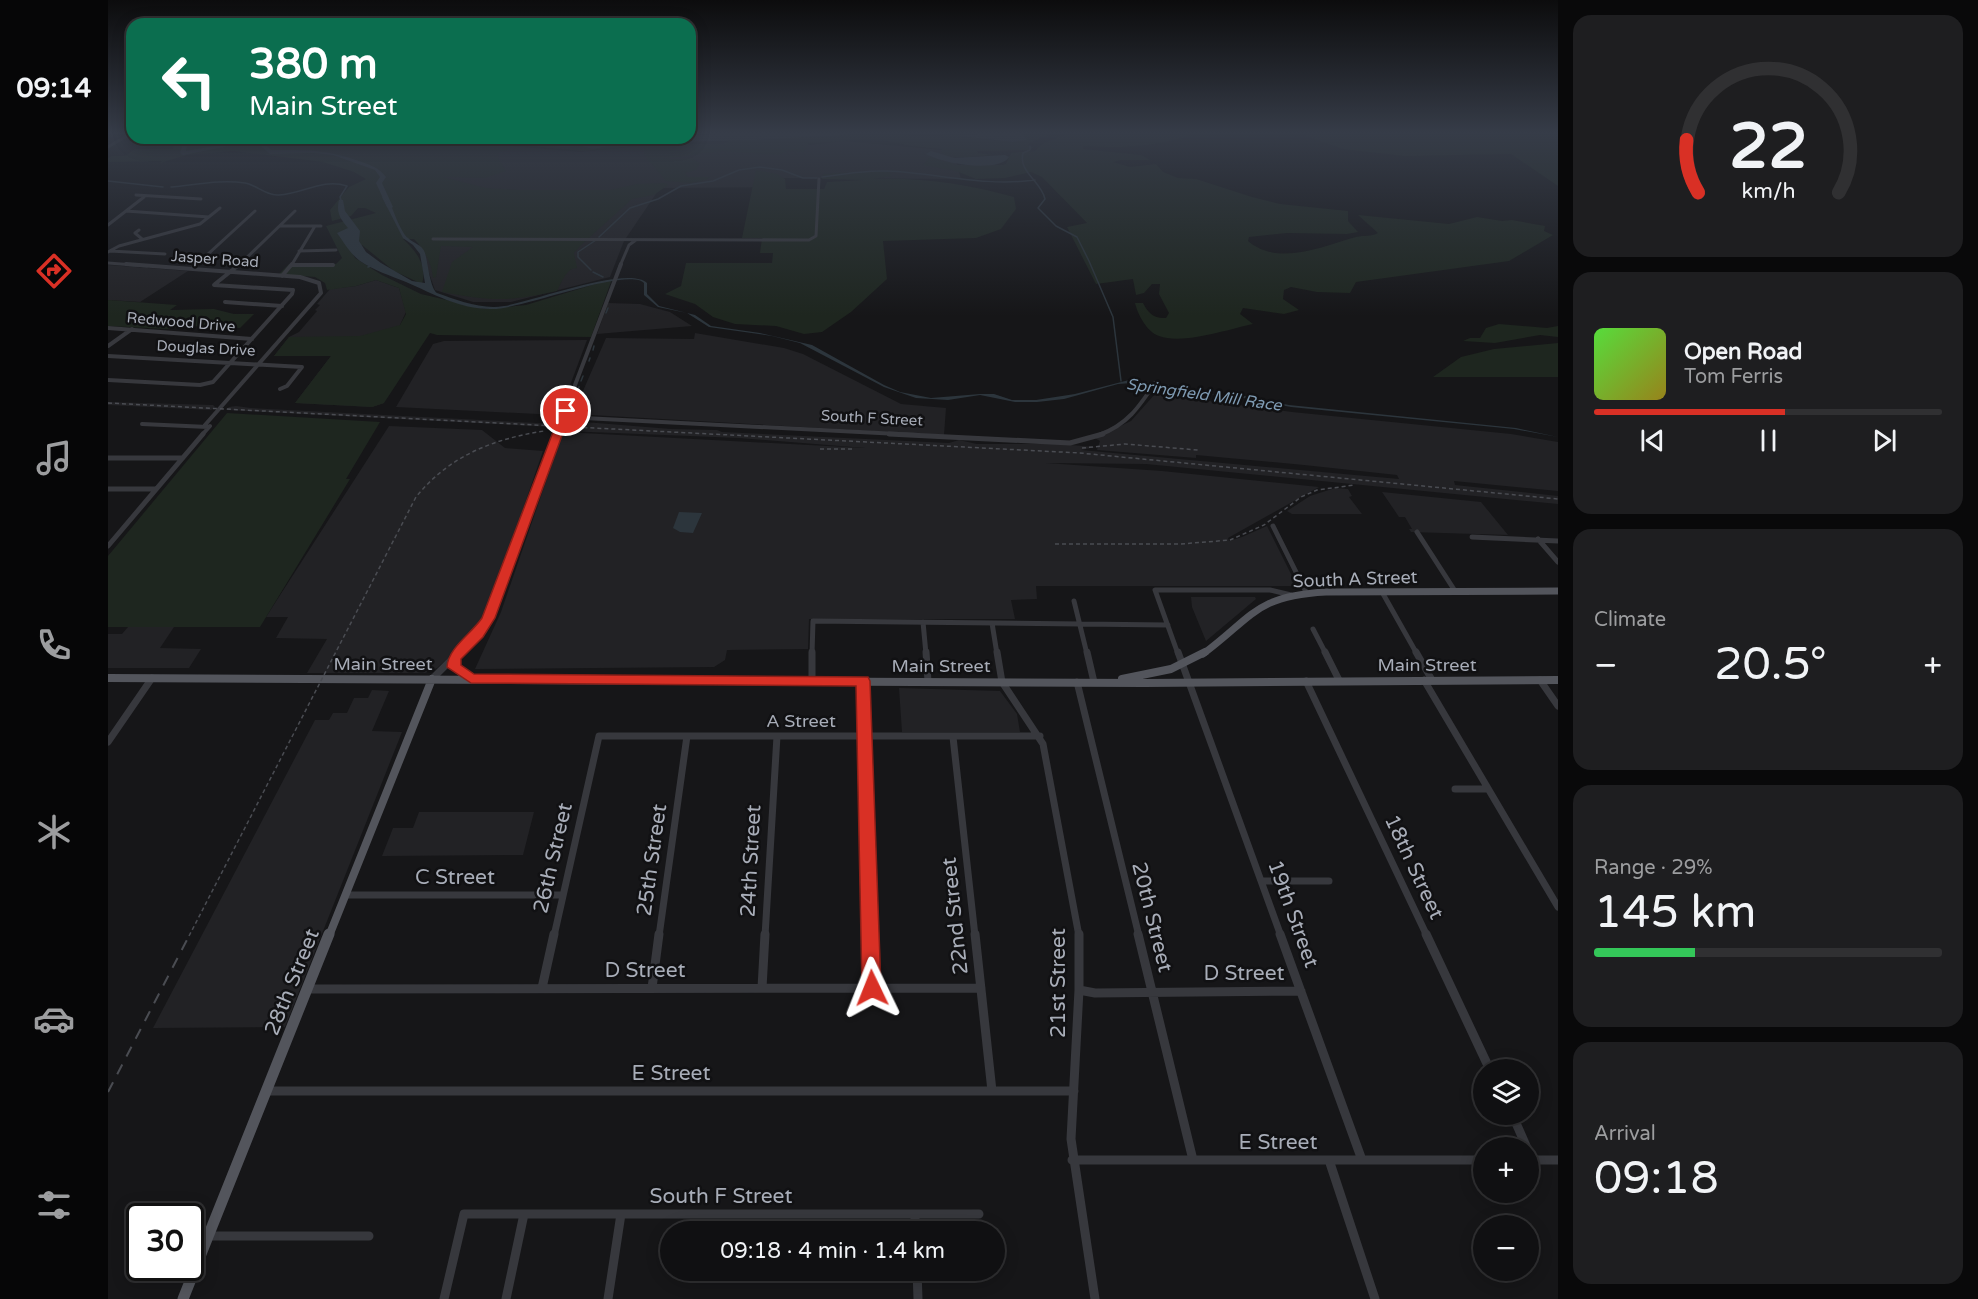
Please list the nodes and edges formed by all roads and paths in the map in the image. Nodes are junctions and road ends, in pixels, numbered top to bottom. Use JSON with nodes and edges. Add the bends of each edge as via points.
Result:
{"nodes":[{"id":1,"x":136,"y":195,"type":"dead end"},
{"id":2,"x":818,"y":195,"type":"edge"},
{"id":3,"x":144,"y":197,"type":"junction"},
{"id":4,"x":201,"y":199,"type":"dead end"},
{"id":5,"x":220,"y":208,"type":"dead end"},
{"id":6,"x":126,"y":211,"type":"junction"},
{"id":7,"x":255,"y":211,"type":"dead end"},
{"id":8,"x":295,"y":212,"type":"dead end"},
{"id":9,"x":209,"y":217,"type":"junction"},
{"id":10,"x":108,"y":225,"type":"edge"},
{"id":11,"x":279,"y":226,"type":"junction"},
{"id":12,"x":315,"y":226,"type":"junction"},
{"id":13,"x":321,"y":226,"type":"dead end"},
{"id":14,"x":139,"y":230,"type":"dead end"},
{"id":15,"x":178,"y":231,"type":"junction"},
{"id":16,"x":185,"y":236,"type":"dead end"},
{"id":17,"x":142,"y":239,"type":"junction"},
{"id":18,"x":433,"y":239,"type":"dead end"},
{"id":19,"x":636,"y":240,"type":"junction"},
{"id":20,"x":299,"y":250,"type":"junction"},
{"id":21,"x":336,"y":250,"type":"dead end"},
{"id":22,"x":109,"y":252,"type":"edge"},
{"id":23,"x":165,"y":254,"type":"dead end"},
{"id":24,"x":108,"y":263,"type":"edge"},
{"id":25,"x":292,"y":265,"type":"junction"},
{"id":26,"x":333,"y":265,"type":"dead end"},
{"id":27,"x":192,"y":269,"type":"junction"},
{"id":28,"x":232,"y":272,"type":"junction"},
{"id":29,"x":282,"y":276,"type":"junction"},
{"id":30,"x":225,"y":302,"type":"dead end"},
{"id":31,"x":282,"y":306,"type":"junction"},
{"id":32,"x":108,"y":328,"type":"edge"},
{"id":33,"x":132,"y":329,"type":"junction"},
{"id":34,"x":252,"y":339,"type":"junction"},
{"id":35,"x":108,"y":346,"type":"edge"},
{"id":36,"x":108,"y":356,"type":"edge"},
{"id":37,"x":233,"y":361,"type":"junction"},
{"id":38,"x":262,"y":363,"type":"junction"},
{"id":39,"x":108,"y":380,"type":"edge"},
{"id":40,"x":1154,"y":385,"type":"dead end"},
{"id":41,"x":280,"y":390,"type":"dead end"},
{"id":42,"x":564,"y":417,"type":"junction"},
{"id":43,"x":142,"y":424,"type":"dead end"},
{"id":44,"x":208,"y":427,"type":"junction"},
{"id":45,"x":108,"y":458,"type":"edge"},
{"id":46,"x":182,"y":458,"type":"junction"},
{"id":47,"x":108,"y":489,"type":"edge"},
{"id":48,"x":155,"y":489,"type":"junction"},
{"id":49,"x":1273,"y":526,"type":"dead end"},
{"id":50,"x":1417,"y":532,"type":"dead end"},
{"id":51,"x":1472,"y":537,"type":"dead end"},
{"id":52,"x":1538,"y":539,"type":"junction"},
{"id":53,"x":1558,"y":541,"type":"edge"},
{"id":54,"x":108,"y":546,"type":"edge"},
{"id":55,"x":1558,"y":562,"type":"edge"},
{"id":56,"x":1382,"y":591,"type":"junction"},
{"id":57,"x":1455,"y":591,"type":"junction"},
{"id":58,"x":1558,"y":591,"type":"edge"},
{"id":59,"x":1306,"y":592,"type":"junction"},
{"id":60,"x":1291,"y":595,"type":"junction"},
{"id":61,"x":1074,"y":601,"type":"dead end"},
{"id":62,"x":923,"y":622,"type":"junction"},
{"id":63,"x":992,"y":623,"type":"junction"},
{"id":64,"x":1080,"y":624,"type":"junction"},
{"id":65,"x":1168,"y":625,"type":"junction"},
{"id":66,"x":1313,"y":629,"type":"dead end"},
{"id":67,"x":454,"y":658,"type":"junction"},
{"id":68,"x":1184,"y":665,"type":"junction"},
{"id":69,"x":108,"y":678,"type":"edge"},
{"id":70,"x":152,"y":678,"type":"junction"},
{"id":71,"x":432,"y":679,"type":"junction"},
{"id":72,"x":471,"y":679,"type":"junction"},
{"id":73,"x":1306,"y":680,"type":"junction"},
{"id":74,"x":1340,"y":680,"type":"junction"},
{"id":75,"x":1428,"y":680,"type":"junction"},
{"id":76,"x":1540,"y":680,"type":"junction"},
{"id":77,"x":1558,"y":680,"type":"edge"},
{"id":78,"x":813,"y":681,"type":"junction"},
{"id":79,"x":863,"y":681,"type":"junction"},
{"id":80,"x":928,"y":681,"type":"junction"},
{"id":81,"x":1190,"y":681,"type":"junction"},
{"id":82,"x":1002,"y":682,"type":"junction"},
{"id":83,"x":1077,"y":682,"type":"junction"},
{"id":84,"x":1094,"y":682,"type":"junction"},
{"id":85,"x":1106,"y":682,"type":"junction"},
{"id":86,"x":1558,"y":706,"type":"edge"},
{"id":87,"x":598,"y":736,"type":"joint"},
{"id":88,"x":687,"y":736,"type":"junction"},
{"id":89,"x":777,"y":736,"type":"junction"},
{"id":90,"x":1040,"y":736,"type":"junction"},
{"id":91,"x":864,"y":737,"type":"junction"},
{"id":92,"x":953,"y":737,"type":"junction"},
{"id":93,"x":108,"y":742,"type":"edge"},
{"id":94,"x":1455,"y":789,"type":"dead end"},
{"id":95,"x":1488,"y":789,"type":"junction"},
{"id":96,"x":1262,"y":881,"type":"junction"},
{"id":97,"x":1329,"y":881,"type":"dead end"},
{"id":98,"x":346,"y":895,"type":"junction"},
{"id":99,"x":563,"y":895,"type":"junction"},
{"id":100,"x":1558,"y":907,"type":"edge"},
{"id":101,"x":542,"y":988,"type":"junction"},
{"id":102,"x":652,"y":988,"type":"junction"},
{"id":103,"x":762,"y":988,"type":"junction"},
{"id":104,"x":872,"y":988,"type":"junction"},
{"id":105,"x":981,"y":988,"type":"junction"},
{"id":106,"x":309,"y":989,"type":"junction"},
{"id":107,"x":1079,"y":990,"type":"junction"},
{"id":108,"x":1301,"y":991,"type":"junction"},
{"id":109,"x":1152,"y":992,"type":"junction"},
{"id":110,"x":1485,"y":1059,"type":"edge"},
{"id":111,"x":267,"y":1091,"type":"junction"},
{"id":112,"x":993,"y":1091,"type":"junction"},
{"id":113,"x":1074,"y":1091,"type":"junction"},
{"id":114,"x":1072,"y":1160,"type":"junction"},
{"id":115,"x":1193,"y":1160,"type":"junction"},
{"id":116,"x":1329,"y":1160,"type":"junction"},
{"id":117,"x":1362,"y":1160,"type":"junction"},
{"id":118,"x":1473,"y":1160,"type":"edge"},
{"id":119,"x":1539,"y":1160,"type":"edge"},
{"id":120,"x":1558,"y":1160,"type":"edge"},
{"id":121,"x":524,"y":1214,"type":"junction"},
{"id":122,"x":621,"y":1214,"type":"junction"},
{"id":123,"x":915,"y":1214,"type":"junction"},
{"id":124,"x":979,"y":1214,"type":"dead end"},
{"id":125,"x":915,"y":1221,"type":"edge"},
{"id":126,"x":209,"y":1236,"type":"junction"},
{"id":127,"x":369,"y":1236,"type":"dead end"},
{"id":128,"x":917,"y":1281,"type":"edge"},
{"id":129,"x":183,"y":1299,"type":"edge"},
{"id":130,"x":444,"y":1299,"type":"edge"},
{"id":131,"x":506,"y":1299,"type":"edge"},
{"id":132,"x":608,"y":1299,"type":"edge"},
{"id":133,"x":918,"y":1299,"type":"edge"},
{"id":134,"x":1095,"y":1299,"type":"edge"},
{"id":135,"x":1375,"y":1299,"type":"edge"}],
"edges":[{"from":1,"to":3,"type":"street"},
{"from":2,"to":19,"type":"street","via":[[813,239]]},
{"from":3,"to":4,"type":"street"},
{"from":3,"to":6,"type":"street"},
{"from":5,"to":9,"type":"street"},
{"from":6,"to":9,"type":"street"},
{"from":6,"to":10,"type":"street"},
{"from":7,"to":27,"type":"street"},
{"from":8,"to":11,"type":"street"},
{"from":9,"to":15,"type":"street"},
{"from":11,"to":12,"type":"street"},
{"from":11,"to":28,"type":"street"},
{"from":12,"to":13,"type":"street"},
{"from":12,"to":20,"type":"street"},
{"from":14,"to":17,"type":"street","via":[[135,233]]},
{"from":15,"to":16,"type":"street"},
{"from":15,"to":17,"type":"street"},
{"from":17,"to":22,"type":"street"},
{"from":18,"to":19,"type":"street"},
{"from":19,"to":42,"type":"street","via":[[629,245],[613,282]]},
{"from":20,"to":21,"type":"street"},
{"from":20,"to":25,"type":"street"},
{"from":22,"to":23,"type":"street"},
{"from":24,"to":27,"type":"street","name":"Jasper Road"},
{"from":25,"to":26,"type":"street"},
{"from":25,"to":29,"type":"street"},
{"from":27,"to":28,"type":"street","name":"Jasper Road"},
{"from":28,"to":29,"type":"street","name":"Jasper Road"},
{"from":28,"to":31,"type":"street","via":[[214,285],[293,290]]},
{"from":29,"to":38,"type":"street","name":"Jasper Road","via":[[307,278],[319,283],[322,290]]},
{"from":30,"to":31,"type":"street"},
{"from":31,"to":34,"type":"street"},
{"from":32,"to":33,"type":"street","name":"Redwood Drive"},
{"from":33,"to":34,"type":"street","name":"Redwood Drive"},
{"from":33,"to":35,"type":"street"},
{"from":34,"to":37,"type":"street"},
{"from":36,"to":37,"type":"street","name":"Douglas Drive"},
{"from":37,"to":38,"type":"street","name":"Douglas Drive"},
{"from":37,"to":39,"type":"street","via":[[208,384]]},
{"from":38,"to":41,"type":"street","name":"Douglas Drive","via":[[302,367]]},
{"from":38,"to":44,"type":"street"},
{"from":40,"to":42,"type":"street","name":"South F Street","via":[[1127,420],[1101,434],[1070,443]]},
{"from":42,"to":67,"type":"street","via":[[488,618]]},
{"from":43,"to":44,"type":"street"},
{"from":44,"to":46,"type":"street"},
{"from":45,"to":46,"type":"street"},
{"from":46,"to":48,"type":"street"},
{"from":47,"to":48,"type":"street"},
{"from":48,"to":54,"type":"street"},
{"from":49,"to":59,"type":"street"},
{"from":50,"to":57,"type":"street"},
{"from":51,"to":52,"type":"street"},
{"from":52,"to":53,"type":"street"},
{"from":52,"to":55,"type":"street"},
{"from":56,"to":57,"type":"main road","name":"South A Street"},
{"from":56,"to":59,"type":"main road","name":"South A Street"},
{"from":56,"to":75,"type":"street"},
{"from":57,"to":58,"type":"main road","name":"South A Street"},
{"from":59,"to":60,"type":"main road","name":"South A Street"},
{"from":60,"to":65,"type":"street","name":"19th Street","via":[[1270,590],[1155,590]]},
{"from":60,"to":68,"type":"main road","name":"South A Street","via":[[1251,611],[1208,650]]},
{"from":61,"to":64,"type":"street"},
{"from":62,"to":63,"type":"street"},
{"from":62,"to":78,"type":"street","via":[[813,621]]},
{"from":62,"to":80,"type":"street"},
{"from":63,"to":64,"type":"street"},
{"from":63,"to":82,"type":"street"},
{"from":64,"to":65,"type":"street"},
{"from":64,"to":84,"type":"street"},
{"from":65,"to":68,"type":"street","name":"19th Street"},
{"from":66,"to":74,"type":"street"},
{"from":67,"to":71,"type":"street"},
{"from":67,"to":72,"type":"main road","via":[[457,670]]},
{"from":68,"to":81,"type":"street","name":"19th Street"},
{"from":68,"to":85,"type":"main road","name":"South A Street"},
{"from":69,"to":70,"type":"main road","name":"Main Street"},
{"from":70,"to":71,"type":"main road","name":"Main Street"},
{"from":70,"to":93,"type":"street"},
{"from":71,"to":72,"type":"main road","name":"Main Street"},
{"from":71,"to":98,"type":"main road","name":"28th Street"},
{"from":72,"to":78,"type":"main road","name":"Main Street"},
{"from":73,"to":74,"type":"main road","name":"Main Street"},
{"from":73,"to":81,"type":"main road","name":"Main Street"},
{"from":73,"to":110,"type":"street","name":"18th Street"},
{"from":74,"to":75,"type":"main road","name":"Main Street"},
{"from":75,"to":76,"type":"main road","name":"Main Street"},
{"from":75,"to":95,"type":"street"},
{"from":76,"to":77,"type":"main road","name":"Main Street"},
{"from":76,"to":86,"type":"street"},
{"from":78,"to":79,"type":"main road","name":"Main Street"},
{"from":79,"to":80,"type":"main road","name":"Main Street"},
{"from":79,"to":91,"type":"street"},
{"from":80,"to":82,"type":"main road","name":"Main Street"},
{"from":81,"to":85,"type":"main road","name":"Main Street"},
{"from":81,"to":96,"type":"street","name":"19th Street"},
{"from":82,"to":83,"type":"main road","name":"Main Street"},
{"from":82,"to":90,"type":"street","name":"21st Street"},
{"from":83,"to":84,"type":"main road","name":"Main Street"},
{"from":83,"to":109,"type":"street","name":"20th Street"},
{"from":84,"to":85,"type":"main road","name":"Main Street"},
{"from":87,"to":88,"type":"street","name":"A Street"},
{"from":87,"to":99,"type":"street","name":"26th Street"},
{"from":88,"to":89,"type":"street","name":"A Street"},
{"from":88,"to":102,"type":"street","name":"25th Street"},
{"from":89,"to":91,"type":"street","name":"A Street"},
{"from":89,"to":103,"type":"street","name":"24th Street"},
{"from":90,"to":92,"type":"street","name":"A Street"},
{"from":90,"to":107,"type":"street","name":"21st Street","via":[[1079,930]]},
{"from":91,"to":92,"type":"street","name":"A Street"},
{"from":91,"to":104,"type":"street"},
{"from":92,"to":105,"type":"street","name":"22nd Street"},
{"from":94,"to":95,"type":"street"},
{"from":95,"to":100,"type":"street"},
{"from":96,"to":97,"type":"street"},
{"from":96,"to":108,"type":"street","name":"19th Street"},
{"from":98,"to":99,"type":"street","name":"C Street"},
{"from":98,"to":106,"type":"main road","name":"28th Street"},
{"from":99,"to":101,"type":"street","name":"26th Street"},
{"from":101,"to":102,"type":"street","name":"D Street"},
{"from":101,"to":106,"type":"street","name":"D Street"},
{"from":102,"to":103,"type":"street","name":"D Street"},
{"from":103,"to":104,"type":"street","name":"D Street"},
{"from":104,"to":105,"type":"street","name":"D Street"},
{"from":105,"to":112,"type":"street","name":"22nd Street"},
{"from":106,"to":111,"type":"main road","name":"28th Street"},
{"from":107,"to":109,"type":"street","name":"D Street"},
{"from":107,"to":113,"type":"street","name":"21st Street"},
{"from":108,"to":109,"type":"street","name":"D Street"},
{"from":108,"to":117,"type":"street","name":"19th Street"},
{"from":109,"to":115,"type":"street","name":"20th Street"},
{"from":111,"to":112,"type":"street","name":"E Street"},
{"from":111,"to":126,"type":"main road","name":"28th Street"},
{"from":112,"to":113,"type":"street","name":"E Street"},
{"from":113,"to":114,"type":"street","name":"21st Street"},
{"from":114,"to":115,"type":"street","name":"E Street"},
{"from":114,"to":134,"type":"street","name":"21st Street"},
{"from":115,"to":116,"type":"street","name":"E Street"},
{"from":116,"to":117,"type":"street","name":"E Street"},
{"from":116,"to":135,"type":"street"},
{"from":117,"to":118,"type":"street","name":"E Street"},
{"from":119,"to":120,"type":"street"},
{"from":121,"to":122,"type":"street","name":"South F Street"},
{"from":121,"to":130,"type":"street","name":"South F Street","via":[[464,1214]]},
{"from":121,"to":131,"type":"street"},
{"from":122,"to":123,"type":"street","name":"South F Street"},
{"from":122,"to":132,"type":"street"},
{"from":123,"to":124,"type":"street","name":"South F Street"},
{"from":123,"to":125,"type":"street"},
{"from":126,"to":127,"type":"street"},
{"from":126,"to":129,"type":"main road","name":"28th Street"},
{"from":128,"to":133,"type":"street"}]}
